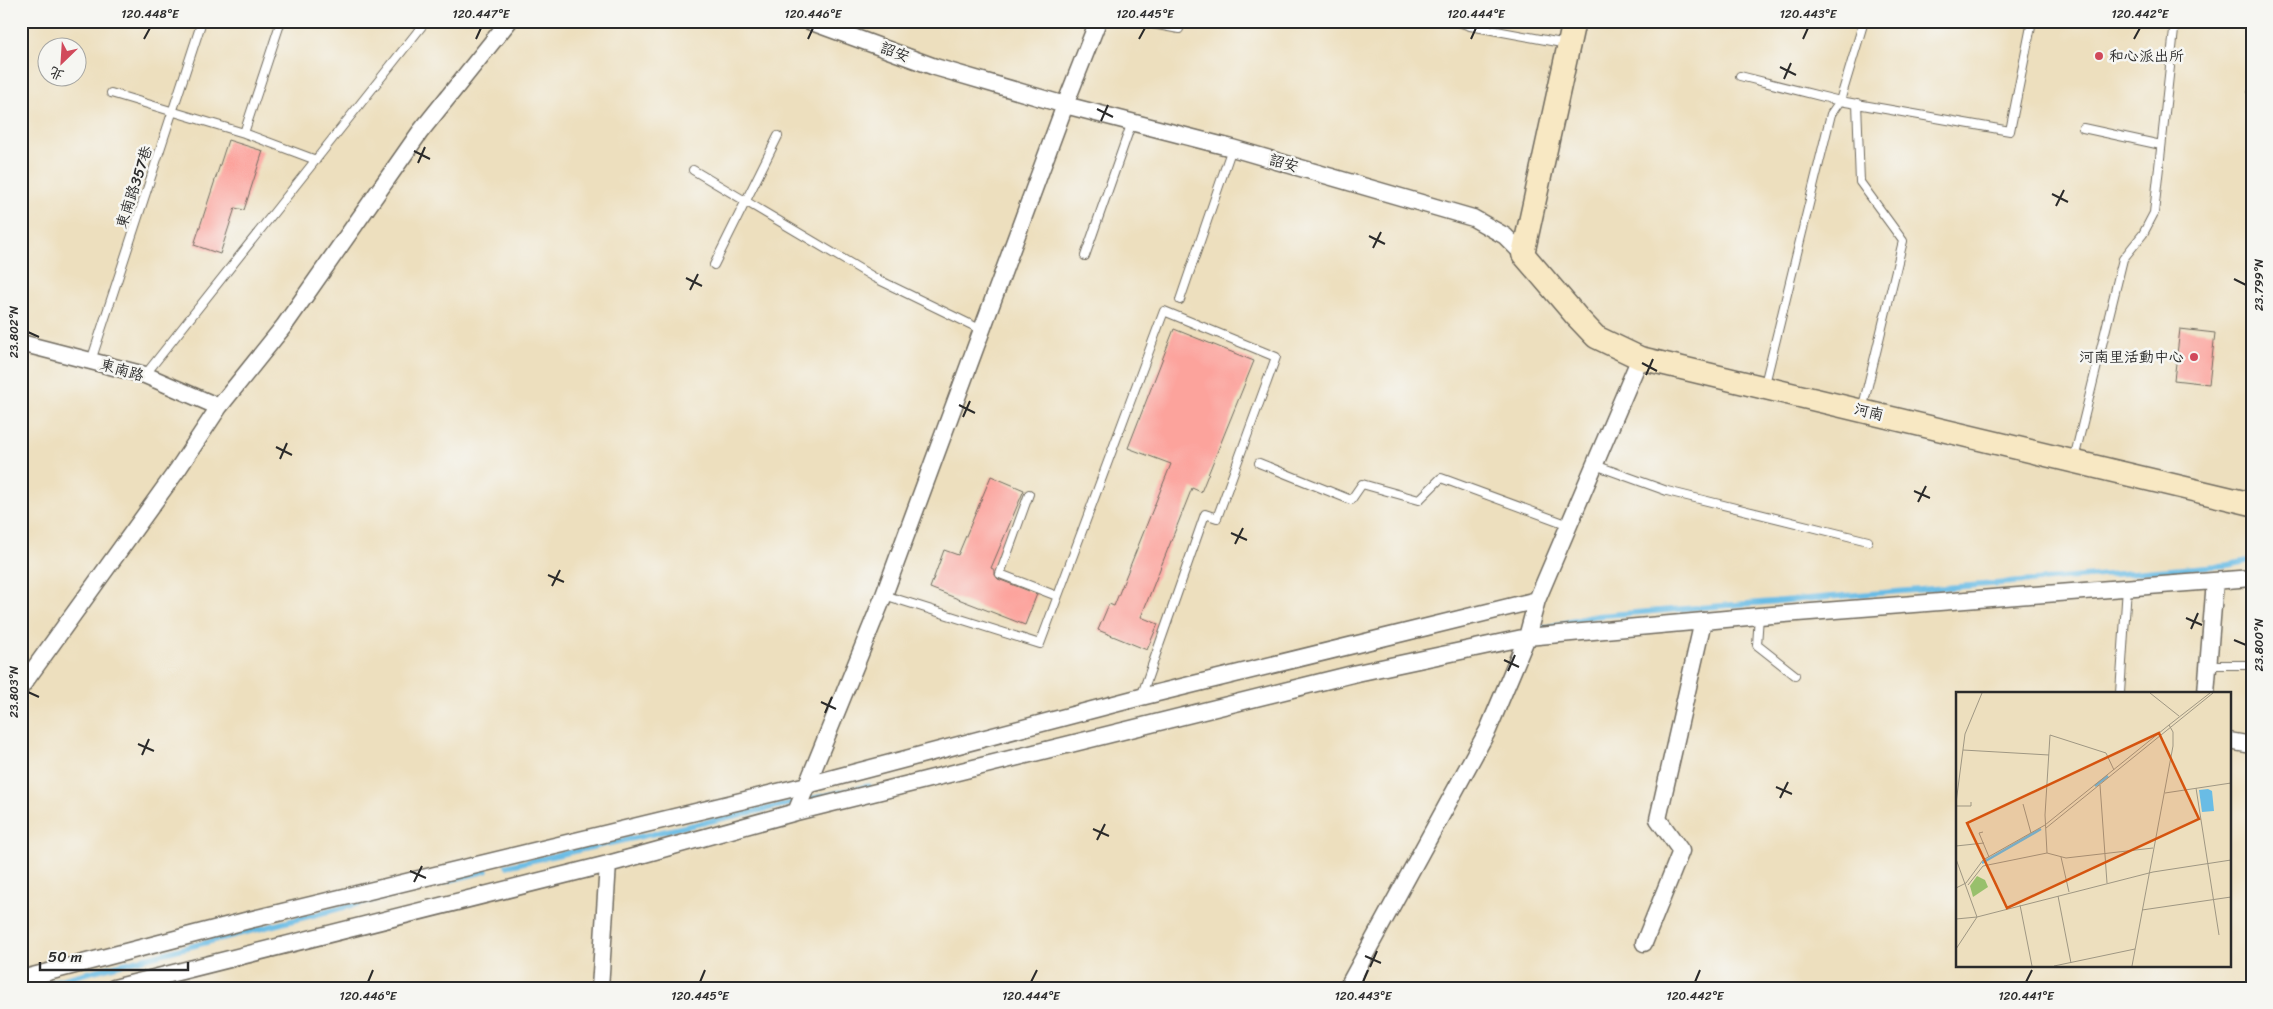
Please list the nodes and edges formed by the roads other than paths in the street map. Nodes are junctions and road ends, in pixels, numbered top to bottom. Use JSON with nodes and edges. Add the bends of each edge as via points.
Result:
{"nodes":[{"id":1,"x":202,"y":21,"type":"edge"},
{"id":2,"x":281,"y":21,"type":"edge"},
{"id":3,"x":426,"y":21,"type":"edge"},
{"id":4,"x":509,"y":21,"type":"edge"},
{"id":5,"x":808,"y":21,"type":"edge"},
{"id":6,"x":1098,"y":21,"type":"edge"},
{"id":7,"x":1137,"y":21,"type":"edge"},
{"id":8,"x":1456,"y":21,"type":"edge"},
{"id":9,"x":1574,"y":21,"type":"edge"},
{"id":10,"x":1864,"y":21,"type":"edge"},
{"id":11,"x":2032,"y":21,"type":"edge"},
{"id":12,"x":2175,"y":21,"type":"edge"},
{"id":13,"x":1179,"y":30,"type":"dead end"},
{"id":14,"x":1569,"y":44,"type":"junction"},
{"id":15,"x":1740,"y":76,"type":"dead end"},
{"id":16,"x":112,"y":93,"type":"dead end"},
{"id":17,"x":2252,"y":93,"type":"edge"},
{"id":18,"x":1840,"y":101,"type":"junction"},
{"id":19,"x":2252,"y":102,"type":"edge"},
{"id":20,"x":1857,"y":103,"type":"junction"},
{"id":21,"x":1065,"y":105,"type":"junction"},
{"id":22,"x":173,"y":112,"type":"junction"},
{"id":23,"x":1132,"y":122,"type":"junction"},
{"id":24,"x":2082,"y":128,"type":"dead end"},
{"id":25,"x":244,"y":133,"type":"junction"},
{"id":26,"x":778,"y":136,"type":"dead end"},
{"id":27,"x":2161,"y":145,"type":"junction"},
{"id":28,"x":1232,"y":148,"type":"junction"},
{"id":29,"x":316,"y":160,"type":"junction"},
{"id":30,"x":693,"y":170,"type":"dead end"},
{"id":31,"x":746,"y":202,"type":"junction"},
{"id":32,"x":1523,"y":254,"type":"junction"},
{"id":33,"x":1085,"y":256,"type":"dead end"},
{"id":34,"x":714,"y":265,"type":"dead end"},
{"id":35,"x":1180,"y":300,"type":"dead end"},
{"id":36,"x":982,"y":330,"type":"junction"},
{"id":37,"x":21,"y":343,"type":"edge"},
{"id":38,"x":1640,"y":358,"type":"junction"},
{"id":39,"x":91,"y":361,"type":"junction"},
{"id":40,"x":144,"y":375,"type":"junction"},
{"id":41,"x":1764,"y":386,"type":"junction"},
{"id":42,"x":219,"y":407,"type":"junction"},
{"id":43,"x":1862,"y":410,"type":"junction"},
{"id":44,"x":2074,"y":461,"type":"junction"},
{"id":45,"x":1259,"y":463,"type":"dead end"},
{"id":46,"x":1595,"y":465,"type":"junction"},
{"id":47,"x":1029,"y":494,"type":"dead end"},
{"id":48,"x":2252,"y":504,"type":"edge"},
{"id":49,"x":1569,"y":525,"type":"junction"},
{"id":50,"x":1868,"y":540,"type":"dead end"},
{"id":51,"x":2252,"y":578,"type":"edge"},
{"id":52,"x":2215,"y":581,"type":"junction"},
{"id":53,"x":2127,"y":588,"type":"junction"},
{"id":54,"x":884,"y":595,"type":"junction"},
{"id":55,"x":1057,"y":596,"type":"junction"},
{"id":56,"x":1538,"y":600,"type":"junction"},
{"id":57,"x":1759,"y":616,"type":"junction"},
{"id":58,"x":1703,"y":621,"type":"junction"},
{"id":59,"x":1527,"y":637,"type":"junction"},
{"id":60,"x":2208,"y":665,"type":"junction"},
{"id":61,"x":2252,"y":665,"type":"edge"},
{"id":62,"x":1795,"y":674,"type":"dead end"},
{"id":63,"x":21,"y":687,"type":"edge"},
{"id":64,"x":2120,"y":692,"type":"edge"},
{"id":65,"x":2206,"y":692,"type":"edge"},
{"id":66,"x":1141,"y":697,"type":"junction"},
{"id":67,"x":2230,"y":741,"type":"edge"},
{"id":68,"x":2252,"y":745,"type":"edge"},
{"id":69,"x":807,"y":785,"type":"junction"},
{"id":70,"x":796,"y":812,"type":"junction"},
{"id":71,"x":608,"y":864,"type":"junction"},
{"id":72,"x":1644,"y":943,"type":"dead end"},
{"id":73,"x":21,"y":978,"type":"edge"},
{"id":74,"x":114,"y":988,"type":"edge"},
{"id":75,"x":600,"y":988,"type":"edge"},
{"id":76,"x":1347,"y":988,"type":"edge"}],
"edges":[{"from":1,"to":22,"type":"lane","name":"東南路357巷"},
{"from":2,"to":25,"type":"lane"},
{"from":3,"to":29,"type":"lane"},
{"from":4,"to":42,"type":"street","via":[[420,132],[284,326]]},
{"from":5,"to":21,"type":"street","name":"詔安","via":[[935,67]]},
{"from":6,"to":21,"type":"street"},
{"from":7,"to":13,"type":"lane"},
{"from":8,"to":14,"type":"lane"},
{"from":9,"to":14,"type":"street"},
{"from":10,"to":18,"type":"lane"},
{"from":11,"to":20,"type":"lane","via":[[2010,131]]},
{"from":12,"to":27,"type":"lane"},
{"from":14,"to":32,"type":"street"},
{"from":15,"to":18,"type":"lane"},
{"from":16,"to":22,"type":"lane"},
{"from":17,"to":19,"type":"lane"},
{"from":18,"to":20,"type":"lane"},
{"from":18,"to":41,"type":"lane","via":[[1831,114]]},
{"from":20,"to":43,"type":"lane","via":[[1860,182],[1903,241]]},
{"from":21,"to":23,"type":"street","name":"詔安"},
{"from":21,"to":36,"type":"street"},
{"from":22,"to":25,"type":"lane"},
{"from":22,"to":39,"type":"lane","name":"東南路357巷"},
{"from":23,"to":28,"type":"street","name":"詔安"},
{"from":23,"to":33,"type":"lane"},
{"from":24,"to":27,"type":"lane"},
{"from":25,"to":29,"type":"lane"},
{"from":26,"to":31,"type":"lane"},
{"from":27,"to":44,"type":"lane","via":[[2154,213],[2143,234],[2122,259]]},
{"from":28,"to":32,"type":"street","name":"詔安","via":[[1473,218],[1505,236]]},
{"from":28,"to":35,"type":"lane"},
{"from":29,"to":40,"type":"lane"},
{"from":30,"to":31,"type":"lane"},
{"from":31,"to":34,"type":"lane"},
{"from":31,"to":36,"type":"lane","via":[[875,278]]},
{"from":32,"to":38,"type":"street","name":"河南","via":[[1596,336]]},
{"from":36,"to":54,"type":"street"},
{"from":37,"to":39,"type":"street","name":"東南路"},
{"from":38,"to":41,"type":"street","name":"河南"},
{"from":38,"to":46,"type":"street"},
{"from":39,"to":40,"type":"street","name":"東南路"},
{"from":40,"to":42,"type":"street","name":"東南路"},
{"from":41,"to":43,"type":"street","name":"河南"},
{"from":42,"to":63,"type":"street","via":[[178,470]]},
{"from":43,"to":44,"type":"street","name":"河南"},
{"from":44,"to":48,"type":"street","name":"河南"},
{"from":45,"to":49,"type":"lane","via":[[1351,500],[1362,484],[1419,500],[1441,478]]},
{"from":46,"to":49,"type":"street"},
{"from":46,"to":50,"type":"lane","via":[[1667,491]]},
{"from":47,"to":55,"type":"lane","via":[[1000,574]]},
{"from":49,"to":56,"type":"street"},
{"from":51,"to":52,"type":"street"},
{"from":52,"to":53,"type":"street"},
{"from":52,"to":60,"type":"street"},
{"from":53,"to":57,"type":"street"},
{"from":53,"to":64,"type":"lane"},
{"from":54,"to":55,"type":"lane","via":[[1040,644]]},
{"from":54,"to":69,"type":"street"},
{"from":55,"to":66,"type":"lane","via":[[1164,311],[1276,356],[1217,518],[1205,514]]},
{"from":56,"to":59,"type":"street"},
{"from":56,"to":66,"type":"street"},
{"from":57,"to":58,"type":"street"},
{"from":57,"to":62,"type":"lane","via":[[1757,645]]},
{"from":58,"to":59,"type":"street"},
{"from":58,"to":72,"type":"street","via":[[1658,819],[1681,851]]},
{"from":59,"to":70,"type":"street","via":[[1357,674]]},
{"from":59,"to":76,"type":"street","via":[[1488,730]]},
{"from":60,"to":61,"type":"lane"},
{"from":60,"to":65,"type":"street"},
{"from":66,"to":69,"type":"street"},
{"from":67,"to":68,"type":"street"},
{"from":69,"to":70,"type":"street"},
{"from":69,"to":73,"type":"street"},
{"from":70,"to":71,"type":"street"},
{"from":71,"to":74,"type":"street"},
{"from":71,"to":75,"type":"street"}]}
